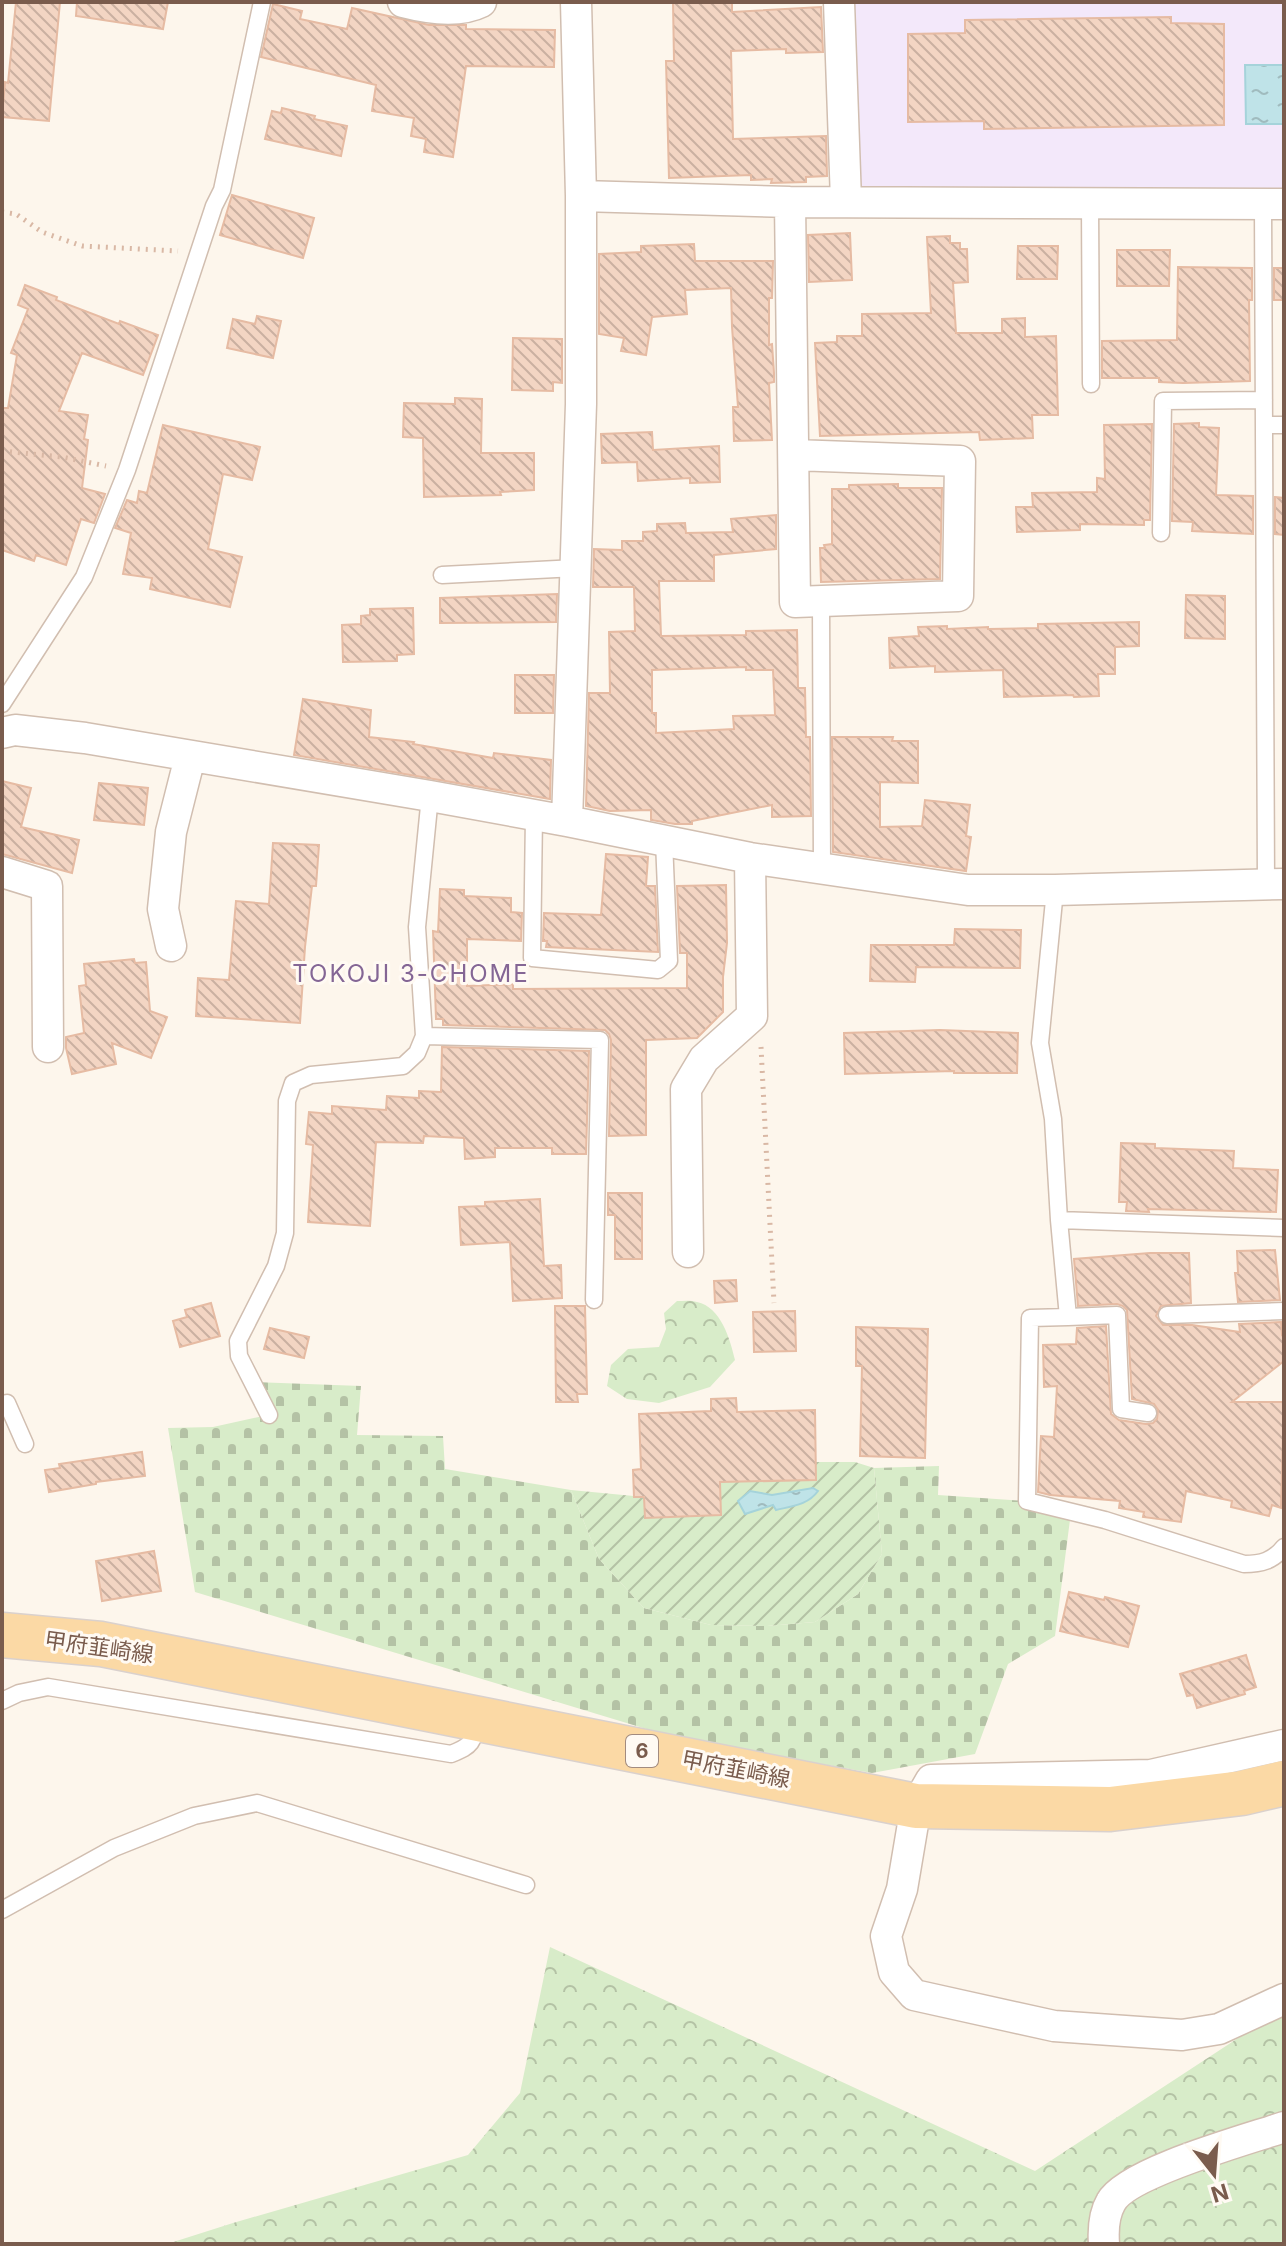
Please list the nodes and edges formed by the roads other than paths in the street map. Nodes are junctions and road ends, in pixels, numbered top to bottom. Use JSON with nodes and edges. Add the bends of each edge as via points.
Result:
{"nodes":[{"id":1,"x":262,"y":2,"type":"edge"},
{"id":2,"x":403,"y":2,"type":"edge"},
{"id":3,"x":481,"y":2,"type":"edge"},
{"id":4,"x":576,"y":2,"type":"edge"},
{"id":5,"x":839,"y":2,"type":"edge"},
{"id":6,"x":581,"y":196,"type":"junction"},
{"id":7,"x":846,"y":201,"type":"junction"},
{"id":8,"x":790,"y":202,"type":"junction"},
{"id":9,"x":1090,"y":203,"type":"junction"},
{"id":10,"x":1273,"y":204,"type":"edge"},
{"id":11,"x":1091,"y":384,"type":"dead end"},
{"id":12,"x":1264,"y":400,"type":"junction"},
{"id":13,"x":1264,"y":425,"type":"junction"},
{"id":14,"x":1284,"y":425,"type":"edge"},
{"id":15,"x":794,"y":455,"type":"junction"},
{"id":16,"x":1265,"y":529,"type":"junction"},
{"id":17,"x":1284,"y":529,"type":"edge"},
{"id":18,"x":1161,"y":533,"type":"dead end"},
{"id":19,"x":576,"y":568,"type":"junction"},
{"id":20,"x":442,"y":575,"type":"dead end"},
{"id":21,"x":821,"y":601,"type":"junction"},
{"id":22,"x":2,"y":704,"type":"edge"},
{"id":23,"x":2,"y":733,"type":"edge"},
{"id":24,"x":190,"y":757,"type":"junction"},
{"id":25,"x":430,"y":796,"type":"junction"},
{"id":26,"x":534,"y":815,"type":"junction"},
{"id":27,"x":567,"y":821,"type":"junction"},
{"id":28,"x":664,"y":841,"type":"junction"},
{"id":29,"x":750,"y":858,"type":"junction"},
{"id":30,"x":822,"y":869,"type":"junction"},
{"id":31,"x":2,"y":872,"type":"edge"},
{"id":32,"x":1275,"y":884,"type":"edge"},
{"id":33,"x":1055,"y":890,"type":"junction"},
{"id":34,"x":171,"y":946,"type":"dead end"},
{"id":35,"x":424,"y":1036,"type":"junction"},
{"id":36,"x":48,"y":1047,"type":"dead end"},
{"id":37,"x":1059,"y":1220,"type":"junction"},
{"id":38,"x":1284,"y":1228,"type":"edge"},
{"id":39,"x":688,"y":1252,"type":"dead end"},
{"id":40,"x":594,"y":1300,"type":"dead end"},
{"id":41,"x":1284,"y":1311,"type":"edge"},
{"id":42,"x":1167,"y":1315,"type":"dead end"},
{"id":43,"x":1068,"y":1317,"type":"junction"},
{"id":44,"x":2,"y":1404,"type":"edge"},
{"id":45,"x":1148,"y":1413,"type":"dead end"},
{"id":46,"x":269,"y":1415,"type":"dead end"},
{"id":47,"x":25,"y":1444,"type":"dead end"},
{"id":48,"x":1284,"y":1547,"type":"edge"},
{"id":49,"x":2,"y":1635,"type":"edge"},
{"id":50,"x":2,"y":1701,"type":"edge"},
{"id":51,"x":476,"y":1718,"type":"junction"},
{"id":52,"x":1284,"y":1745,"type":"edge"},
{"id":53,"x":1284,"y":1783,"type":"edge"},
{"id":54,"x":916,"y":1806,"type":"junction"},
{"id":55,"x":526,"y":1885,"type":"dead end"},
{"id":56,"x":2,"y":1910,"type":"edge"},
{"id":57,"x":1284,"y":1999,"type":"edge"},
{"id":58,"x":1284,"y":2127,"type":"edge"},
{"id":59,"x":1104,"y":2244,"type":"edge"}],
"edges":[{"from":1,"to":22,"type":"lane","via":[[222,190],[127,470],[84,577]]},
{"from":2,"to":3,"type":"street","via":[[449,8]]},
{"from":4,"to":6,"type":"street"},
{"from":5,"to":7,"type":"street"},
{"from":6,"to":8,"type":"street"},
{"from":6,"to":19,"type":"street"},
{"from":7,"to":8,"type":"street"},
{"from":7,"to":9,"type":"street"},
{"from":8,"to":15,"type":"street"},
{"from":9,"to":10,"type":"street"},
{"from":9,"to":11,"type":"lane"},
{"from":10,"to":12,"type":"lane"},
{"from":12,"to":13,"type":"lane"},
{"from":12,"to":18,"type":"lane","via":[[1163,401]]},
{"from":13,"to":14,"type":"lane"},
{"from":13,"to":16,"type":"lane"},
{"from":15,"to":21,"type":"street","via":[[795,602]]},
{"from":15,"to":21,"type":"street","via":[[960,461],[958,596]]},
{"from":16,"to":17,"type":"lane"},
{"from":16,"to":32,"type":"lane"},
{"from":19,"to":20,"type":"lane"},
{"from":19,"to":27,"type":"street"},
{"from":21,"to":30,"type":"lane"},
{"from":23,"to":24,"type":"street","via":[[85,738]]},
{"from":24,"to":25,"type":"street"},
{"from":24,"to":34,"type":"street","via":[[171,832],[163,909]]},
{"from":25,"to":26,"type":"street"},
{"from":25,"to":35,"type":"lane","via":[[417,927]]},
{"from":26,"to":27,"type":"street"},
{"from":26,"to":28,"type":"lane","via":[[532,958],[658,970],[669,961]]},
{"from":27,"to":28,"type":"street"},
{"from":28,"to":29,"type":"street"},
{"from":29,"to":30,"type":"street"},
{"from":29,"to":39,"type":"street","via":[[752,1016],[704,1059],[686,1089]]},
{"from":30,"to":33,"type":"street","via":[[968,890]]},
{"from":31,"to":36,"type":"street","via":[[47,886]]},
{"from":32,"to":33,"type":"street"},
{"from":33,"to":37,"type":"lane","via":[[1040,1043],[1053,1119]]},
{"from":35,"to":40,"type":"lane","via":[[600,1040]]},
{"from":35,"to":46,"type":"lane","via":[[417,1053],[403,1066],[311,1075],[293,1083],[287,1101],[285,1233],[276,1266],[238,1341],[239,1356]]},
{"from":37,"to":38,"type":"lane"},
{"from":37,"to":43,"type":"lane"},
{"from":41,"to":42,"type":"lane"},
{"from":43,"to":45,"type":"lane","via":[[1117,1315],[1121,1409]]},
{"from":43,"to":48,"type":"lane","via":[[1030,1318],[1027,1501],[1244,1564],[1267,1562]]},
{"from":44,"to":47,"type":"lane","via":[[7,1403]]},
{"from":49,"to":51,"type":"main road","name":"甲府韮崎線","number":"6","via":[[101,1644]]},
{"from":50,"to":51,"type":"lane","via":[[48,1687],[451,1754],[473,1741]]},
{"from":51,"to":54,"type":"main road","name":"甲府韮崎線","number":"6"},
{"from":52,"to":54,"type":"street","via":[[1151,1775],[931,1780]]},
{"from":53,"to":54,"type":"main road","name":"甲府韮崎線","number":"6","via":[[1110,1809]]},
{"from":54,"to":57,"type":"street","via":[[902,1889],[886,1936],[894,1972],[914,1995],[1054,2026],[1182,2035],[1219,2029]]},
{"from":55,"to":56,"type":"lane","via":[[257,1803],[194,1816],[114,1848]]},
{"from":58,"to":59,"type":"street","via":[[1164,2167],[1130,2185],[1111,2200]]}]}
